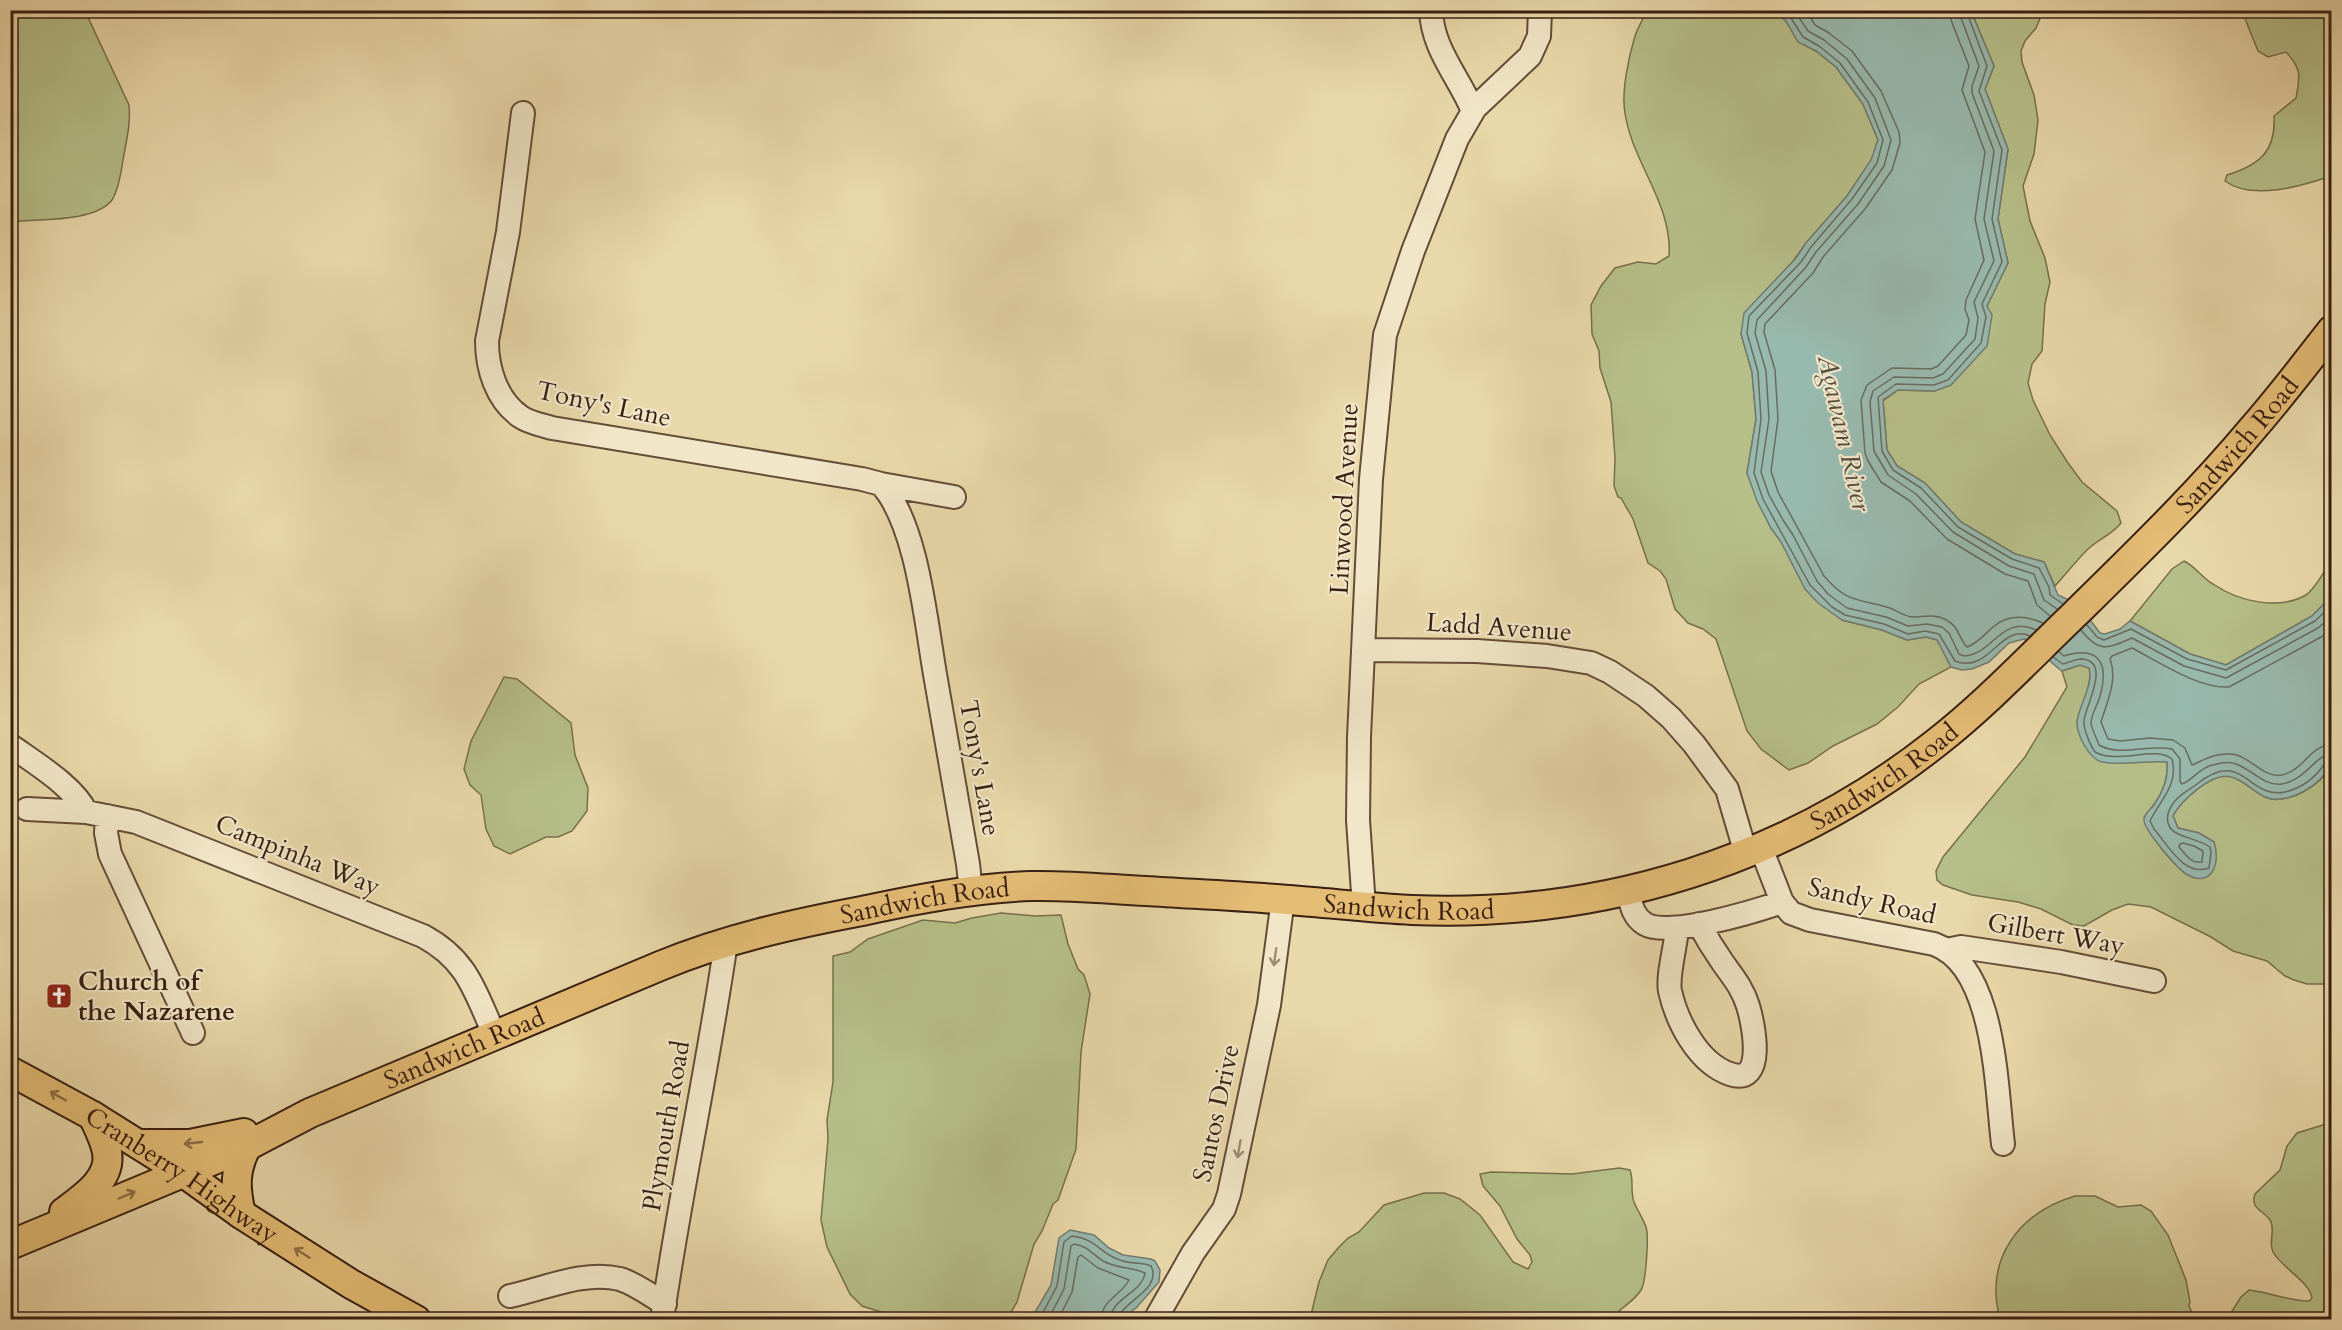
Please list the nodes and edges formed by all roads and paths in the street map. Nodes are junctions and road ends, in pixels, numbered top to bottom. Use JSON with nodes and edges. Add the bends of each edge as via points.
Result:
{"nodes":[{"id":1,"x":1431,"y":10,"type":"edge"},
{"id":2,"x":1540,"y":10,"type":"edge"},
{"id":3,"x":1473,"y":111,"type":"junction"},
{"id":4,"x":523,"y":113,"type":"dead end"},
{"id":5,"x":2331,"y":330,"type":"edge"},
{"id":6,"x":881,"y":484,"type":"junction"},
{"id":7,"x":954,"y":497,"type":"dead end"},
{"id":8,"x":1363,"y":650,"type":"junction"},
{"id":9,"x":10,"y":745,"type":"edge"},
{"id":10,"x":27,"y":809,"type":"dead end"},
{"id":11,"x":97,"y":814,"type":"junction"},
{"id":12,"x":1753,"y":851,"type":"junction"},
{"id":13,"x":971,"y":891,"type":"junction"},
{"id":14,"x":1628,"y":892,"type":"junction"},
{"id":15,"x":1283,"y":900,"type":"junction"},
{"id":16,"x":1782,"y":902,"type":"junction"},
{"id":17,"x":1364,"y":907,"type":"junction"},
{"id":18,"x":1688,"y":926,"type":"junction"},
{"id":19,"x":726,"y":942,"type":"junction"},
{"id":20,"x":1947,"y":950,"type":"junction"},
{"id":21,"x":2154,"y":981,"type":"dead end"},
{"id":22,"x":193,"y":1033,"type":"dead end"},
{"id":23,"x":495,"y":1036,"type":"junction"},
{"id":24,"x":10,"y":1071,"type":"edge"},
{"id":25,"x":310,"y":1113,"type":"junction"},
{"id":26,"x":93,"y":1116,"type":"junction"},
{"id":27,"x":140,"y":1144,"type":"junction"},
{"id":28,"x":2003,"y":1144,"type":"dead end"},
{"id":29,"x":247,"y":1146,"type":"junction"},
{"id":30,"x":184,"y":1173,"type":"junction"},
{"id":31,"x":241,"y":1214,"type":"junction"},
{"id":32,"x":22,"y":1240,"type":"edge"},
{"id":33,"x":351,"y":1284,"type":"junction"},
{"id":34,"x":510,"y":1296,"type":"dead end"},
{"id":35,"x":664,"y":1312,"type":"edge"},
{"id":36,"x":395,"y":1320,"type":"edge"},
{"id":37,"x":416,"y":1320,"type":"edge"},
{"id":38,"x":1155,"y":1320,"type":"edge"}],
"edges":[{"from":1,"to":3,"type":"street","via":[[1432,27],[1442,55]]},
{"from":2,"to":3,"type":"street","name":"Linwood Avenue","via":[[1539,36],[1530,56]]},
{"from":3,"to":8,"type":"street","name":"Linwood Avenue","via":[[1438,183],[1386,335],[1372,470]]},
{"from":4,"to":6,"type":"street","name":"Tony's Lane","via":[[508,232],[487,341],[493,379],[513,410],[527,420],[552,428]]},
{"from":5,"to":12,"type":"main road","name":"Sandwich Road","via":[[2235,449],[2154,535],[1959,723],[1919,756],[1829,814]]},
{"from":6,"to":7,"type":"street","name":"Tony's Lane"},
{"from":6,"to":13,"type":"street","name":"Tony's Lane","via":[[898,507],[915,564]]},
{"from":8,"to":12,"type":"street","name":"Ladd Avenue","via":[[1547,656],[1590,663],[1610,672],[1646,696],[1694,744],[1727,789]]},
{"from":8,"to":17,"type":"street","name":"Linwood Avenue","via":[[1358,799]]},
{"from":9,"to":11,"type":"street"},
{"from":10,"to":11,"type":"street","name":"Campinha Way"},
{"from":11,"to":22,"type":"street","via":[[110,854]]},
{"from":11,"to":23,"type":"street","name":"Campinha Way","via":[[154,828],[436,943],[451,954],[467,975]]},
{"from":12,"to":14,"type":"main road","name":"Sandwich Road"},
{"from":12,"to":16,"type":"street","name":"Sandy Road"},
{"from":13,"to":15,"type":"main road","name":"Sandwich Road","via":[[1036,886]]},
{"from":13,"to":19,"type":"main road","name":"Sandwich Road","via":[[835,916]]},
{"from":14,"to":17,"type":"main road","name":"Sandwich Road","via":[[1500,909]]},
{"from":14,"to":18,"type":"street","via":[[1633,912],[1646,925],[1664,929]]},
{"from":15,"to":17,"type":"main road","name":"Sandwich Road"},
{"from":15,"to":38,"type":"street","name":"Santos Drive","one_way":true,"via":[[1269,1005],[1230,1194]]},
{"from":16,"to":18,"type":"street"},
{"from":16,"to":20,"type":"street","name":"Sandy Road","via":[[1800,917],[1916,939]]},
{"from":18,"to":18,"type":"street","via":[[1711,946],[1739,985],[1752,1022],[1754,1058],[1749,1070],[1738,1076],[1718,1068],[1699,1051],[1670,991],[1677,944]]},
{"from":19,"to":23,"type":"main road","name":"Sandwich Road"},
{"from":19,"to":35,"type":"street","name":"Plymouth Road"},
{"from":20,"to":21,"type":"street","name":"Gilbert Way","via":[[1961,947]]},
{"from":20,"to":28,"type":"street","name":"Sandy Road","via":[[1968,973],[1984,1012]]},
{"from":23,"to":25,"type":"main road","name":"Sandwich Road"},
{"from":26,"to":24,"type":"main road","name":"Cranberry Highway","one_way":true},
{"from":25,"to":27,"type":"main road","name":"Sandwich Road","one_way":true,"via":[[206,1142]]},
{"from":25,"to":29,"type":"main road","name":"Sandwich Road"},
{"from":26,"to":27,"type":"main road","name":"Cranberry Highway"},
{"from":26,"to":32,"type":"main road","via":[[107,1151],[105,1170],[90,1192]]},
{"from":27,"to":30,"type":"main road","name":"Cranberry Highway"},
{"from":29,"to":30,"type":"main road","name":"Sandwich Road"},
{"from":29,"to":31,"type":"main road","via":[[236,1184]]},
{"from":30,"to":31,"type":"main road","name":"Cranberry Highway"},
{"from":32,"to":30,"type":"main road","name":"Sandwich Road","one_way":true},
{"from":33,"to":31,"type":"main road","name":"Cranberry Highway","one_way":true},
{"from":33,"to":36,"type":"main road","name":"Cranberry Highway"},
{"from":33,"to":37,"type":"main road","name":"Cranberry Highway"},
{"from":34,"to":35,"type":"street","via":[[581,1279],[607,1277],[635,1285]]}]}
